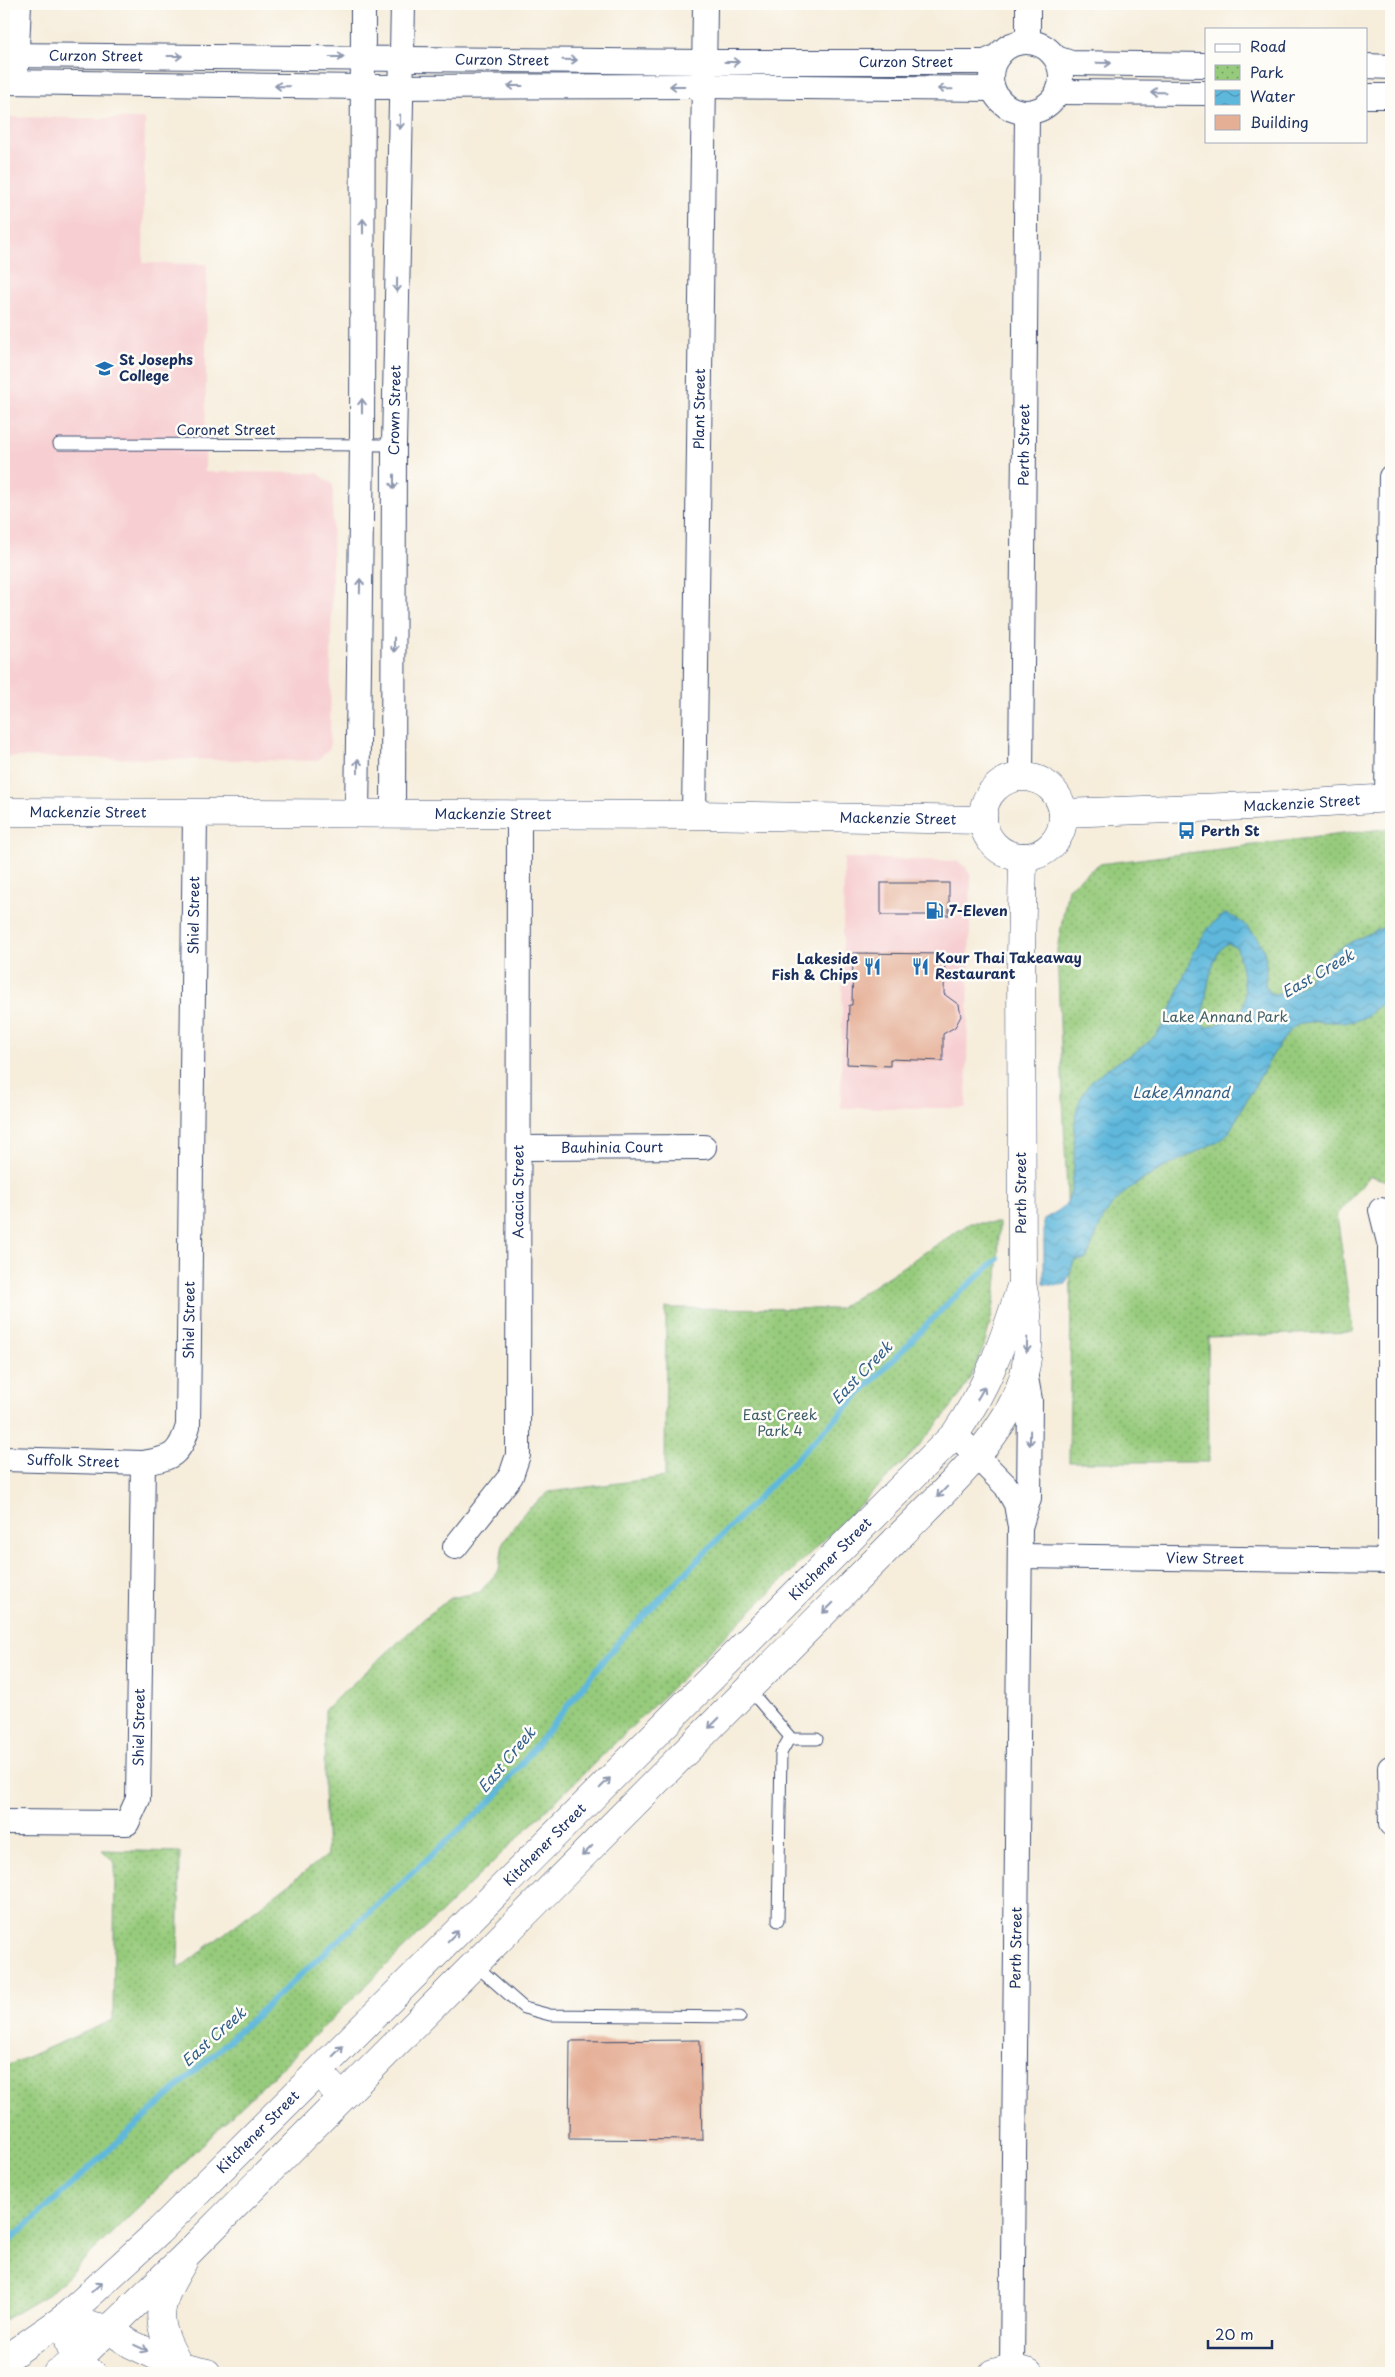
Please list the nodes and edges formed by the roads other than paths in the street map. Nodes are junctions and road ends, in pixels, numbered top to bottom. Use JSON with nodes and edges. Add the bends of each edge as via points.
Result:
{"nodes":[{"id":1,"x":19,"y":4,"type":"edge"},
{"id":2,"x":363,"y":4,"type":"edge"},
{"id":3,"x":403,"y":4,"type":"edge"},
{"id":4,"x":705,"y":4,"type":"edge"},
{"id":5,"x":1028,"y":4,"type":"edge"},
{"id":6,"x":1028,"y":42,"type":"junction"},
{"id":7,"x":11,"y":55,"type":"edge"},
{"id":8,"x":998,"y":56,"type":"junction"},
{"id":9,"x":362,"y":57,"type":"junction"},
{"id":10,"x":402,"y":58,"type":"junction"},
{"id":11,"x":1056,"y":58,"type":"junction"},
{"id":12,"x":704,"y":62,"type":"junction"},
{"id":13,"x":1205,"y":65,"type":"edge"},
{"id":14,"x":1368,"y":66,"type":"edge"},
{"id":15,"x":1391,"y":67,"type":"edge"},
{"id":16,"x":10,"y":82,"type":"edge"},
{"id":17,"x":704,"y":86,"type":"junction"},
{"id":18,"x":364,"y":87,"type":"junction"},
{"id":19,"x":401,"y":87,"type":"junction"},
{"id":20,"x":993,"y":89,"type":"junction"},
{"id":21,"x":1058,"y":92,"type":"junction"},
{"id":22,"x":1205,"y":93,"type":"edge"},
{"id":23,"x":1368,"y":96,"type":"edge"},
{"id":24,"x":1391,"y":96,"type":"edge"},
{"id":25,"x":1027,"y":113,"type":"junction"},
{"id":26,"x":58,"y":444,"type":"dead end"},
{"id":27,"x":362,"y":445,"type":"junction"},
{"id":28,"x":394,"y":445,"type":"junction"},
{"id":29,"x":1391,"y":477,"type":"edge"},
{"id":30,"x":1021,"y":776,"type":"junction"},
{"id":31,"x":1389,"y":798,"type":"edge"},
{"id":32,"x":4,"y":812,"type":"edge"},
{"id":33,"x":194,"y":814,"type":"junction"},
{"id":34,"x":1063,"y":814,"type":"junction"},
{"id":35,"x":357,"y":815,"type":"junction"},
{"id":36,"x":393,"y":815,"type":"junction"},
{"id":37,"x":694,"y":815,"type":"junction"},
{"id":38,"x":519,"y":816,"type":"junction"},
{"id":39,"x":983,"y":820,"type":"junction"},
{"id":40,"x":1024,"y":857,"type":"junction"},
{"id":41,"x":704,"y":1147,"type":"dead end"},
{"id":42,"x":520,"y":1148,"type":"junction"},
{"id":43,"x":1381,"y":1210,"type":"dead end"},
{"id":44,"x":1022,"y":1283,"type":"junction"},
{"id":45,"x":1025,"y":1372,"type":"junction"},
{"id":46,"x":955,"y":1434,"type":"junction"},
{"id":47,"x":976,"y":1457,"type":"junction"},
{"id":48,"x":4,"y":1459,"type":"edge"},
{"id":49,"x":142,"y":1463,"type":"junction"},
{"id":50,"x":1020,"y":1527,"type":"junction"},
{"id":51,"x":456,"y":1547,"type":"dead end"},
{"id":52,"x":1020,"y":1556,"type":"junction"},
{"id":53,"x":1391,"y":1561,"type":"edge"},
{"id":54,"x":748,"y":1688,"type":"junction"},
{"id":55,"x":790,"y":1739,"type":"junction"},
{"id":56,"x":817,"y":1739,"type":"dead end"},
{"id":57,"x":1390,"y":1768,"type":"edge"},
{"id":58,"x":4,"y":1822,"type":"edge"},
{"id":59,"x":1391,"y":1824,"type":"edge"},
{"id":60,"x":778,"y":1921,"type":"dead end"},
{"id":61,"x":474,"y":1964,"type":"junction"},
{"id":62,"x":740,"y":2017,"type":"dead end"},
{"id":63,"x":318,"y":2072,"type":"junction"},
{"id":64,"x":342,"y":2097,"type":"junction"},
{"id":65,"x":188,"y":2254,"type":"junction"},
{"id":66,"x":63,"y":2319,"type":"junction"},
{"id":67,"x":108,"y":2329,"type":"junction"},
{"id":68,"x":4,"y":2360,"type":"edge"},
{"id":69,"x":180,"y":2367,"type":"junction"},
{"id":70,"x":75,"y":2369,"type":"edge"},
{"id":71,"x":1011,"y":2372,"type":"edge"},
{"id":72,"x":207,"y":2373,"type":"edge"}],
"edges":[{"from":1,"to":7,"type":"street"},
{"from":2,"to":9,"type":"street"},
{"from":3,"to":10,"type":"street","name":"Crown Street"},
{"from":4,"to":12,"type":"street","name":"Plant Street"},
{"from":5,"to":6,"type":"street"},
{"from":6,"to":8,"type":"street","via":[[1006,48]]},
{"from":6,"to":11,"type":"street","via":[[1039,44]]},
{"from":7,"to":9,"type":"street","name":"Curzon Street","one_way":true},
{"from":7,"to":16,"type":"street"},
{"from":12,"to":8,"type":"street","name":"Curzon Street","one_way":true,"via":[[985,62]]},
{"from":8,"to":20,"type":"street","via":[[991,78]]},
{"from":9,"to":10,"type":"street","name":"Curzon Street"},
{"from":9,"to":18,"type":"street"},
{"from":10,"to":12,"type":"street","name":"Curzon Street","one_way":true},
{"from":10,"to":19,"type":"street","name":"Crown Street"},
{"from":11,"to":13,"type":"street","one_way":true,"via":[[1070,63]]},
{"from":11,"to":21,"type":"street","via":[[1061,81]]},
{"from":12,"to":17,"type":"street","name":"Plant Street"},
{"from":14,"to":15,"type":"street"},
{"from":18,"to":16,"type":"street","name":"Curzon Street","one_way":true},
{"from":17,"to":19,"type":"street","name":"Curzon Street","one_way":true},
{"from":20,"to":17,"type":"street","name":"Curzon Street","one_way":true},
{"from":17,"to":37,"type":"street","name":"Plant Street"},
{"from":18,"to":19,"type":"street","name":"Curzon Street"},
{"from":27,"to":18,"type":"street","one_way":true},
{"from":19,"to":28,"type":"street","name":"Crown Street","one_way":true},
{"from":20,"to":25,"type":"street","via":[[1005,106]]},
{"from":22,"to":21,"type":"street","one_way":true},
{"from":21,"to":25,"type":"street","via":[[1048,105]]},
{"from":23,"to":24,"type":"street"},
{"from":25,"to":30,"type":"street","name":"Perth Street"},
{"from":26,"to":27,"type":"lane","name":"Coronet Street"},
{"from":27,"to":28,"type":"lane","name":"Coronet Street"},
{"from":35,"to":27,"type":"street","one_way":true},
{"from":28,"to":36,"type":"street","name":"Crown Street","one_way":true},
{"from":29,"to":31,"type":"street"},
{"from":30,"to":34,"type":"main road","via":[[1046,784],[1058,797]]},
{"from":30,"to":39,"type":"main road","via":[[1001,782],[993,790],[983,808]]},
{"from":31,"to":34,"type":"main road","name":"Mackenzie Street"},
{"from":32,"to":33,"type":"main road","name":"Mackenzie Street"},
{"from":33,"to":35,"type":"main road","name":"Mackenzie Street"},
{"from":33,"to":49,"type":"street","name":"Shiel Street","via":[[188,1426],[182,1444],[167,1459]]},
{"from":34,"to":40,"type":"main road","via":[[1060,832],[1049,847]]},
{"from":35,"to":36,"type":"main road","name":"Mackenzie Street"},
{"from":36,"to":38,"type":"main road","name":"Mackenzie Street"},
{"from":37,"to":38,"type":"main road","name":"Mackenzie Street"},
{"from":37,"to":39,"type":"main road","name":"Mackenzie Street"},
{"from":38,"to":42,"type":"street","name":"Acacia Street"},
{"from":39,"to":40,"type":"main road","via":[[992,842],[1000,850]]},
{"from":40,"to":44,"type":"main road","name":"Perth Street","via":[[1021,956]]},
{"from":41,"to":42,"type":"street","name":"Bauhinia Court"},
{"from":42,"to":51,"type":"street","name":"Acacia Street","via":[[518,1455],[511,1476]]},
{"from":43,"to":53,"type":"street","via":[[1390,1246]]},
{"from":44,"to":45,"type":"main road","name":"Perth Street","one_way":true,"via":[[1028,1311]]},
{"from":46,"to":44,"type":"main road","name":"Kitchener Street","one_way":true,"via":[[986,1385]]},
{"from":45,"to":47,"type":"main road","via":[[1010,1407]]},
{"from":45,"to":50,"type":"street","name":"Perth Street","one_way":true,"via":[[1030,1400],[1029,1498]]},
{"from":46,"to":47,"type":"street","name":"Perth Street"},
{"from":63,"to":46,"type":"main road","name":"Kitchener Street","one_way":true},
{"from":47,"to":50,"type":"street","name":"Perth Street","via":[[1006,1486],[1016,1504]]},
{"from":47,"to":54,"type":"main road","one_way":true},
{"from":48,"to":49,"type":"street","name":"Suffolk Street"},
{"from":49,"to":58,"type":"street","name":"Shiel Street","via":[[138,1799],[127,1823]]},
{"from":50,"to":52,"type":"street","name":"Perth Street"},
{"from":52,"to":53,"type":"street","name":"View Street"},
{"from":52,"to":71,"type":"street","name":"Perth Street"},
{"from":54,"to":55,"type":"lane"},
{"from":54,"to":61,"type":"main road","one_way":true},
{"from":55,"to":56,"type":"lane"},
{"from":55,"to":60,"type":"lane","via":[[781,1753]]},
{"from":57,"to":59,"type":"street"},
{"from":61,"to":62,"type":"lane","via":[[524,2008],[550,2015]]},
{"from":61,"to":64,"type":"main road"},
{"from":63,"to":64,"type":"main road"},
{"from":66,"to":63,"type":"main road","name":"Kitchener Street","one_way":true,"via":[[158,2232]]},
{"from":64,"to":65,"type":"main road"},
{"from":65,"to":67,"type":"main road"},
{"from":65,"to":69,"type":"main road","via":[[165,2292],[161,2312],[161,2326]]},
{"from":66,"to":67,"type":"main road"},
{"from":66,"to":68,"type":"main road","name":"Kitchener Street"},
{"from":66,"to":70,"type":"main road"},
{"from":67,"to":69,"type":"main road","one_way":true,"via":[[131,2344]]},
{"from":67,"to":70,"type":"main road"},
{"from":69,"to":72,"type":"main road"}]}
